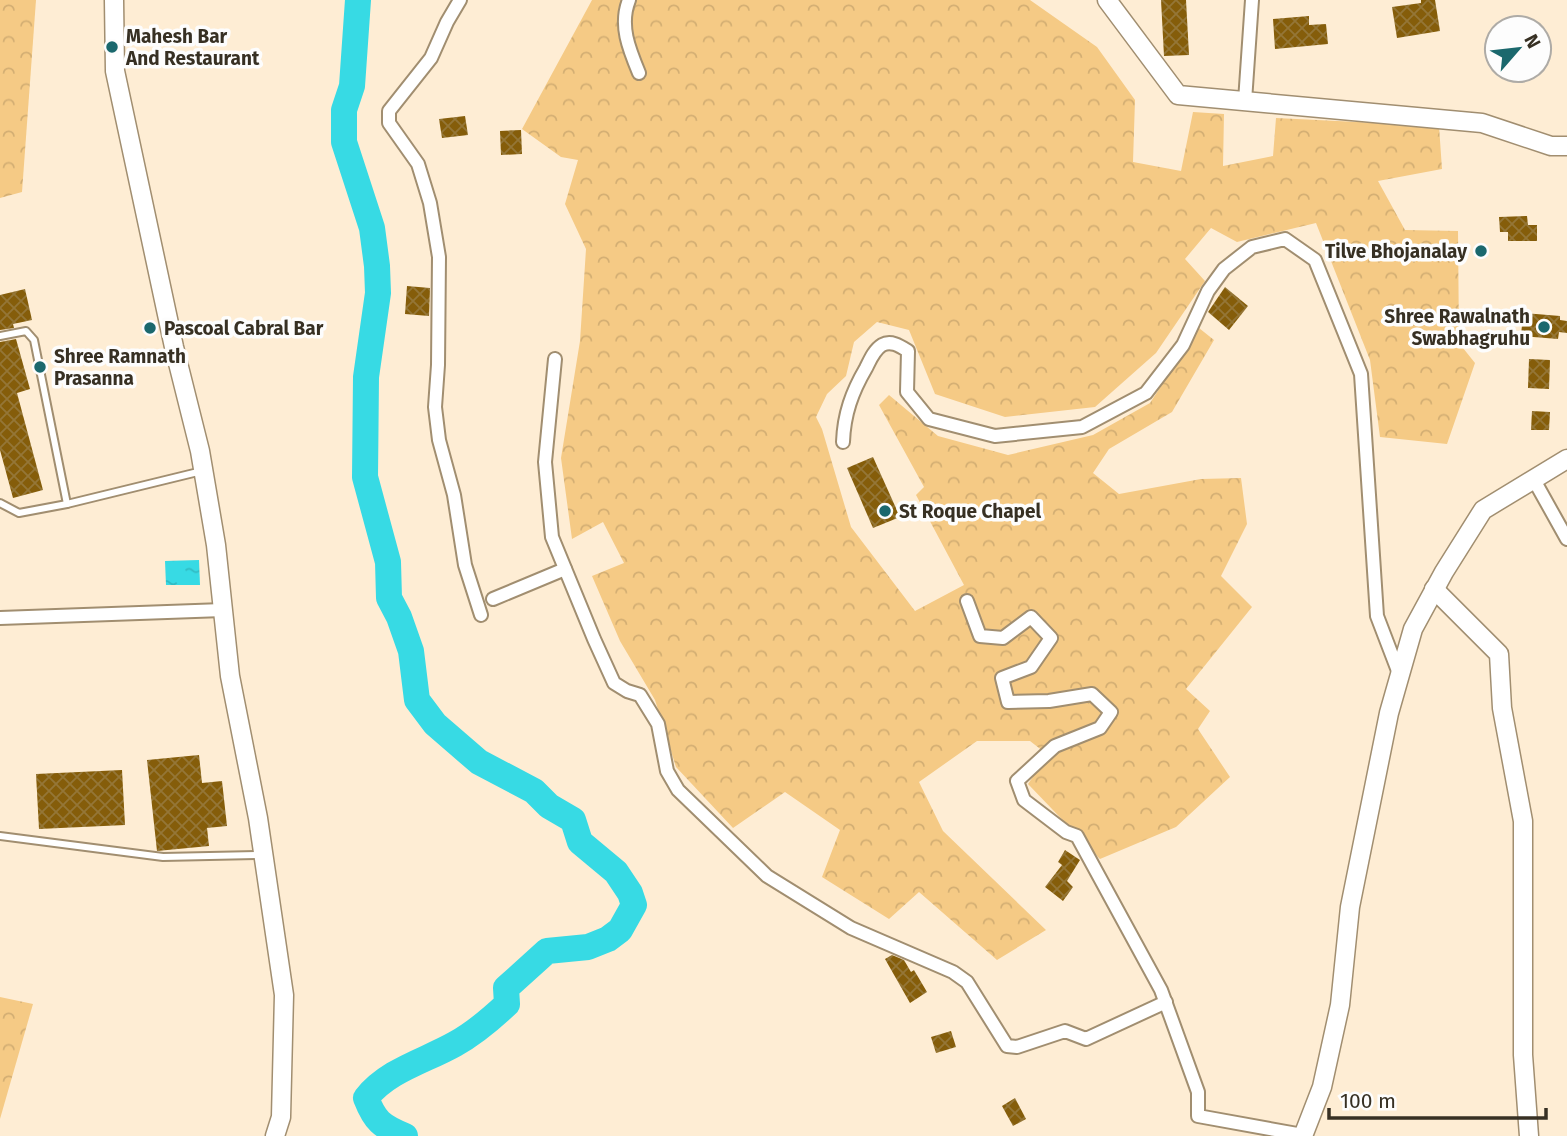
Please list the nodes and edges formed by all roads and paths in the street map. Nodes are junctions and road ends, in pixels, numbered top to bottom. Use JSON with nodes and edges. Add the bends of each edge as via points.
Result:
{"nodes":[{"id":1,"x":114,"y":0,"type":"edge"},
{"id":2,"x":460,"y":0,"type":"edge"},
{"id":3,"x":629,"y":0,"type":"edge"},
{"id":4,"x":1107,"y":0,"type":"edge"},
{"id":5,"x":1252,"y":0,"type":"edge"},
{"id":6,"x":639,"y":73,"type":"dead end"},
{"id":7,"x":1245,"y":101,"type":"junction"},
{"id":8,"x":1567,"y":146,"type":"edge"},
{"id":9,"x":0,"y":336,"type":"edge"},
{"id":10,"x":555,"y":359,"type":"dead end"},
{"id":11,"x":843,"y":442,"type":"dead end"},
{"id":12,"x":1567,"y":459,"type":"edge"},
{"id":13,"x":204,"y":470,"type":"junction"},
{"id":14,"x":1534,"y":480,"type":"junction"},
{"id":15,"x":0,"y":503,"type":"edge"},
{"id":16,"x":67,"y":505,"type":"junction"},
{"id":17,"x":1567,"y":539,"type":"edge"},
{"id":18,"x":565,"y":569,"type":"junction"},
{"id":19,"x":1434,"y":589,"type":"junction"},
{"id":20,"x":493,"y":599,"type":"dead end"},
{"id":21,"x":967,"y":601,"type":"dead end"},
{"id":22,"x":223,"y":610,"type":"junction"},
{"id":23,"x":481,"y":615,"type":"dead end"},
{"id":24,"x":0,"y":618,"type":"edge"},
{"id":25,"x":1400,"y":676,"type":"junction"},
{"id":26,"x":0,"y":836,"type":"edge"},
{"id":27,"x":262,"y":855,"type":"junction"},
{"id":28,"x":1166,"y":1002,"type":"junction"},
{"id":29,"x":275,"y":1136,"type":"edge"},
{"id":30,"x":1303,"y":1136,"type":"edge"},
{"id":31,"x":1530,"y":1136,"type":"edge"}],
"edges":[{"from":1,"to":13,"type":"street","via":[[115,71]]},
{"from":2,"to":23,"type":"street","via":[[431,58],[388,111],[389,123],[418,164],[430,203],[439,257],[435,407],[439,440],[465,565]]},
{"from":3,"to":6,"type":"street","via":[[625,33]]},
{"from":4,"to":7,"type":"street","via":[[1178,95]]},
{"from":5,"to":7,"type":"street"},
{"from":7,"to":8,"type":"street","via":[[1482,123],[1551,146]]},
{"from":9,"to":16,"type":"lane","via":[[26,331],[34,340]]},
{"from":10,"to":18,"type":"street","via":[[545,461],[552,537]]},
{"from":11,"to":25,"type":"street","via":[[851,394],[875,352],[883,344],[894,343],[908,351],[907,392],[929,419],[995,436],[1082,427],[1146,393],[1183,345],[1208,291],[1224,269],[1252,247],[1285,239],[1315,260],[1361,374],[1377,616]]},
{"from":12,"to":14,"type":"street"},
{"from":13,"to":16,"type":"lane"},
{"from":13,"to":22,"type":"street"},
{"from":14,"to":17,"type":"street"},
{"from":14,"to":19,"type":"street","via":[[1483,510]]},
{"from":15,"to":16,"type":"lane","via":[[19,513]]},
{"from":18,"to":20,"type":"street"},
{"from":18,"to":28,"type":"street","via":[[614,683],[640,695],[658,724],[667,771],[678,790],[767,876],[851,928],[953,972],[967,982],[1007,1046],[1065,1031],[1086,1039]]},
{"from":19,"to":25,"type":"street","via":[[1413,629]]},
{"from":19,"to":31,"type":"street","via":[[1499,654],[1502,708],[1523,821],[1523,1055]]},
{"from":21,"to":28,"type":"street","via":[[980,636],[1003,638],[1031,617],[1051,638],[1031,667],[1003,678],[1009,702],[1092,694],[1111,712],[1100,728],[1055,746],[1017,780],[1024,800],[1077,836]]},
{"from":22,"to":24,"type":"street"},
{"from":22,"to":27,"type":"street"},
{"from":25,"to":30,"type":"street","via":[[1350,907],[1340,1005],[1322,1087]]},
{"from":26,"to":27,"type":"lane","via":[[163,857]]},
{"from":27,"to":29,"type":"street","via":[[284,995],[281,1117]]},
{"from":28,"to":30,"type":"street","via":[[1198,1092],[1198,1116]]}]}
